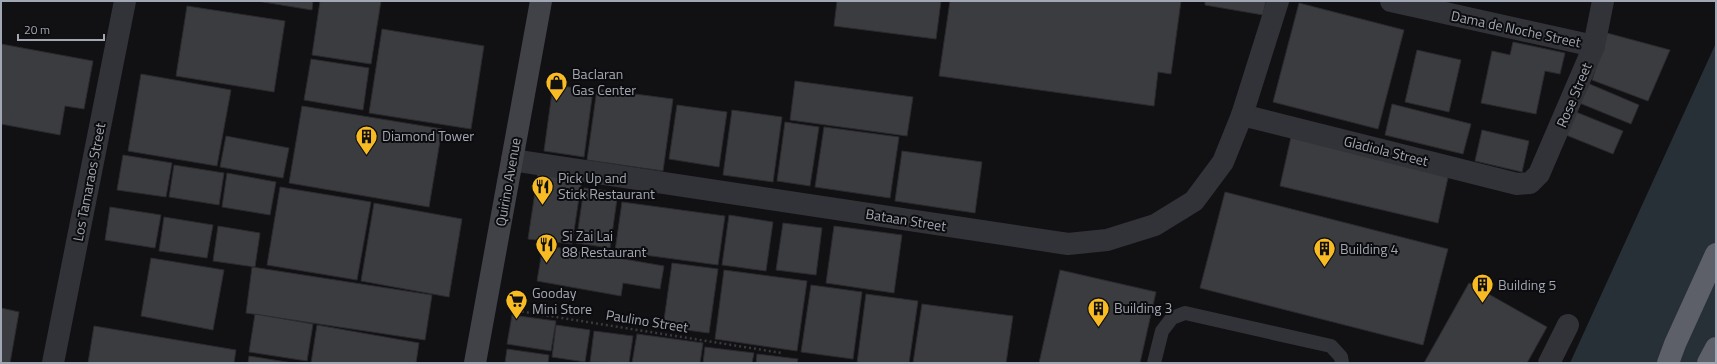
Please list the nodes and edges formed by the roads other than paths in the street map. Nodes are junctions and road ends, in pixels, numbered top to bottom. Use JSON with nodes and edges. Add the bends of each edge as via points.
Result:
{"nodes":[{"id":1,"x":125,"y":1,"type":"edge"},
{"id":2,"x":541,"y":1,"type":"edge"},
{"id":3,"x":1278,"y":1,"type":"edge"},
{"id":4,"x":1391,"y":1,"type":"edge"},
{"id":5,"x":1603,"y":1,"type":"edge"},
{"id":6,"x":1594,"y":46,"type":"junction"},
{"id":7,"x":1242,"y":115,"type":"junction"},
{"id":8,"x":512,"y":160,"type":"junction"},
{"id":9,"x":1530,"y":183,"type":"joint"},
{"id":10,"x":1716,"y":254,"type":"edge"},
{"id":11,"x":1568,"y":325,"type":"dead end"},
{"id":12,"x":1716,"y":348,"type":"edge"},
{"id":13,"x":53,"y":363,"type":"edge"},
{"id":14,"x":475,"y":363,"type":"edge"},
{"id":15,"x":1154,"y":363,"type":"edge"},
{"id":16,"x":1342,"y":363,"type":"edge"},
{"id":17,"x":1549,"y":363,"type":"edge"},
{"id":18,"x":1668,"y":363,"type":"edge"},
{"id":19,"x":1708,"y":363,"type":"edge"}],
"edges":[{"from":1,"to":13,"type":"street","name":"Los Tamaraos Street"},
{"from":2,"to":8,"type":"main road","name":"Quirino Avenue"},
{"from":3,"to":7,"type":"street","name":"Bataan Street"},
{"from":4,"to":6,"type":"street","name":"Dama de Noche Street"},
{"from":5,"to":6,"type":"street","name":"Rose Street"},
{"from":6,"to":9,"type":"street","name":"Rose Street","via":[[1540,174]]},
{"from":7,"to":8,"type":"street","name":"Bataan Street","via":[[1222,162],[1194,201],[1155,225],[1107,240],[1068,244]]},
{"from":7,"to":9,"type":"street","name":"Gladiola Street","via":[[1517,184]]},
{"from":8,"to":14,"type":"main road","name":"Quirino Avenue"},
{"from":10,"to":18,"type":"highway"},
{"from":11,"to":17,"type":"street"},
{"from":12,"to":19,"type":"highway"},
{"from":15,"to":16,"type":"lane","via":[[1162,331],[1172,318],[1185,313],[1331,346]]}]}
